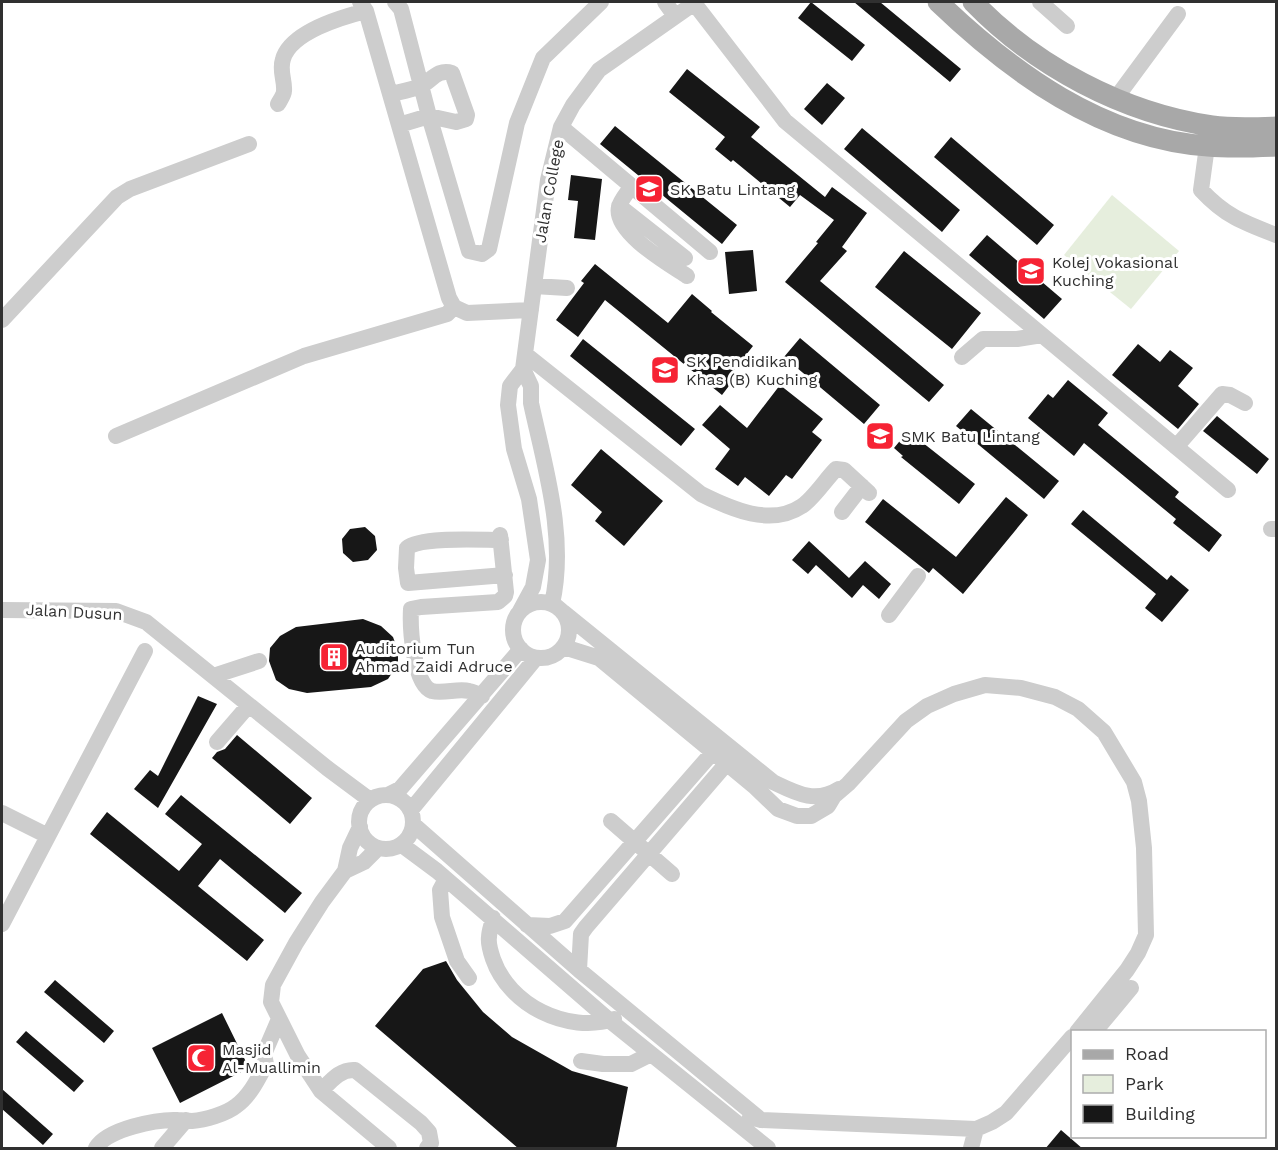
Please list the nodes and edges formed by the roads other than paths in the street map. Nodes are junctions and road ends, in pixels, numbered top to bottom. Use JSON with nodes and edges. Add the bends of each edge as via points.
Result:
{"nodes":[{"id":1,"x":395,"y":2,"type":"edge"},
{"id":2,"x":601,"y":2,"type":"edge"},
{"id":3,"x":665,"y":2,"type":"edge"},
{"id":4,"x":695,"y":2,"type":"edge"},
{"id":5,"x":938,"y":2,"type":"edge"},
{"id":6,"x":1041,"y":2,"type":"edge"},
{"id":7,"x":976,"y":3,"type":"edge"},
{"id":8,"x":363,"y":6,"type":"edge"},
{"id":9,"x":1178,"y":14,"type":"dead end"},
{"id":10,"x":675,"y":16,"type":"junction"},
{"id":11,"x":1067,"y":26,"type":"dead end"},
{"id":12,"x":422,"y":86,"type":"junction"},
{"id":13,"x":390,"y":94,"type":"junction"},
{"id":14,"x":1116,"y":98,"type":"junction"},
{"id":15,"x":278,"y":104,"type":"dead end"},
{"id":16,"x":429,"y":116,"type":"junction"},
{"id":17,"x":399,"y":124,"type":"junction"},
{"id":18,"x":561,"y":127,"type":"junction"},
{"id":19,"x":1276,"y":127,"type":"edge"},
{"id":20,"x":249,"y":144,"type":"dead end"},
{"id":21,"x":1207,"y":146,"type":"junction"},
{"id":22,"x":1276,"y":146,"type":"edge"},
{"id":23,"x":631,"y":187,"type":"junction"},
{"id":24,"x":619,"y":206,"type":"junction"},
{"id":25,"x":1276,"y":235,"type":"edge"},
{"id":26,"x":710,"y":252,"type":"dead end"},
{"id":27,"x":685,"y":258,"type":"dead end"},
{"id":28,"x":687,"y":276,"type":"dead end"},
{"id":29,"x":534,"y":286,"type":"junction"},
{"id":30,"x":567,"y":288,"type":"dead end"},
{"id":31,"x":454,"y":307,"type":"junction"},
{"id":32,"x":531,"y":310,"type":"junction"},
{"id":33,"x":2,"y":320,"type":"edge"},
{"id":34,"x":1042,"y":335,"type":"junction"},
{"id":35,"x":962,"y":357,"type":"dead end"},
{"id":36,"x":524,"y":362,"type":"junction"},
{"id":37,"x":1245,"y":402,"type":"dead end"},
{"id":38,"x":116,"y":436,"type":"dead end"},
{"id":39,"x":1176,"y":447,"type":"junction"},
{"id":40,"x":1228,"y":490,"type":"dead end"},
{"id":41,"x":842,"y":512,"type":"dead end"},
{"id":42,"x":505,"y":574,"type":"junction"},
{"id":43,"x":918,"y":576,"type":"dead end"},
{"id":44,"x":408,"y":583,"type":"junction"},
{"id":45,"x":557,"y":608,"type":"junction"},
{"id":46,"x":411,"y":609,"type":"junction"},
{"id":47,"x":2,"y":610,"type":"edge"},
{"id":48,"x":520,"y":611,"type":"junction"},
{"id":49,"x":889,"y":615,"type":"dead end"},
{"id":50,"x":564,"y":647,"type":"junction"},
{"id":51,"x":521,"y":649,"type":"junction"},
{"id":52,"x":145,"y":651,"type":"dead end"},
{"id":53,"x":536,"y":658,"type":"junction"},
{"id":54,"x":259,"y":661,"type":"dead end"},
{"id":55,"x":208,"y":671,"type":"junction"},
{"id":56,"x":482,"y":696,"type":"junction"},
{"id":57,"x":249,"y":705,"type":"junction"},
{"id":58,"x":217,"y":742,"type":"dead end"},
{"id":59,"x":713,"y":752,"type":"junction"},
{"id":60,"x":727,"y":763,"type":"junction"},
{"id":61,"x":327,"y":768,"type":"junction"},
{"id":62,"x":848,"y":784,"type":"junction"},
{"id":63,"x":388,"y":795,"type":"junction"},
{"id":64,"x":370,"y":800,"type":"junction"},
{"id":65,"x":2,"y":813,"type":"edge"},
{"id":66,"x":412,"y":818,"type":"junction"},
{"id":67,"x":611,"y":821,"type":"dead end"},
{"id":68,"x":360,"y":822,"type":"junction"},
{"id":69,"x":48,"y":836,"type":"junction"},
{"id":70,"x":635,"y":841,"type":"junction"},
{"id":71,"x":402,"y":845,"type":"junction"},
{"id":72,"x":378,"y":848,"type":"junction"},
{"id":73,"x":649,"y":853,"type":"junction"},
{"id":74,"x":345,"y":871,"type":"junction"},
{"id":75,"x":672,"y":874,"type":"dead end"},
{"id":76,"x":446,"y":879,"type":"junction"},
{"id":77,"x":493,"y":918,"type":"junction"},
{"id":78,"x":2,"y":924,"type":"edge"},
{"id":79,"x":527,"y":925,"type":"junction"},
{"id":80,"x":579,"y":970,"type":"junction"},
{"id":81,"x":469,"y":978,"type":"dead end"},
{"id":82,"x":1131,"y":988,"type":"dead end"},
{"id":83,"x":626,"y":1008,"type":"junction"},
{"id":84,"x":279,"y":1019,"type":"junction"},
{"id":85,"x":609,"y":1020,"type":"junction"},
{"id":86,"x":1079,"y":1030,"type":"edge"},
{"id":87,"x":1096,"y":1030,"type":"edge"},
{"id":88,"x":1071,"y":1038,"type":"edge"},
{"id":89,"x":651,"y":1054,"type":"junction"},
{"id":90,"x":581,"y":1061,"type":"dead end"},
{"id":91,"x":321,"y":1091,"type":"junction"},
{"id":92,"x":724,"y":1112,"type":"junction"},
{"id":93,"x":186,"y":1120,"type":"junction"},
{"id":94,"x":761,"y":1120,"type":"junction"},
{"id":95,"x":976,"y":1129,"type":"junction"},
{"id":96,"x":96,"y":1149,"type":"edge"},
{"id":97,"x":162,"y":1149,"type":"edge"},
{"id":98,"x":389,"y":1149,"type":"edge"},
{"id":99,"x":427,"y":1149,"type":"edge"},
{"id":100,"x":768,"y":1149,"type":"edge"},
{"id":101,"x":971,"y":1149,"type":"edge"}],
"edges":[{"from":1,"to":12,"type":"street","via":[[401,9]]},
{"from":2,"to":16,"type":"street","via":[[543,58],[518,123],[489,249],[482,254],[469,251]]},
{"from":3,"to":10,"type":"street"},
{"from":4,"to":10,"type":"street","name":"Jalan College"},
{"from":4,"to":34,"type":"street","via":[[785,121]]},
{"from":5,"to":21,"type":"main road","via":[[1003,60],[1082,110],[1134,131]]},
{"from":6,"to":11,"type":"street"},
{"from":7,"to":14,"type":"main road","via":[[1029,50],[1065,74]]},
{"from":8,"to":13,"type":"street"},
{"from":8,"to":15,"type":"street","via":[[308,32],[293,45],[283,57],[284,92]]},
{"from":9,"to":14,"type":"street"},
{"from":10,"to":18,"type":"street","name":"Jalan College","via":[[599,70]]},
{"from":12,"to":13,"type":"street"},
{"from":12,"to":16,"type":"street"},
{"from":12,"to":16,"type":"street","via":[[437,74],[452,73],[467,115],[456,122]]},
{"from":13,"to":17,"type":"street"},
{"from":14,"to":19,"type":"main road","via":[[1215,127]]},
{"from":16,"to":17,"type":"street"},
{"from":17,"to":31,"type":"street"},
{"from":18,"to":23,"type":"street"},
{"from":18,"to":29,"type":"street","name":"Jalan College","via":[[548,180]]},
{"from":20,"to":33,"type":"street","via":[[117,197]]},
{"from":21,"to":22,"type":"main road"},
{"from":21,"to":25,"type":"street","via":[[1201,190],[1217,207]]},
{"from":23,"to":24,"type":"street"},
{"from":23,"to":26,"type":"street"},
{"from":24,"to":27,"type":"street"},
{"from":24,"to":28,"type":"street","via":[[622,225]]},
{"from":29,"to":30,"type":"street"},
{"from":29,"to":32,"type":"street","name":"Jalan College"},
{"from":31,"to":32,"type":"street","via":[[467,313]]},
{"from":31,"to":38,"type":"street","via":[[447,314],[304,356]]},
{"from":32,"to":36,"type":"street","name":"Jalan College"},
{"from":34,"to":35,"type":"street","via":[[983,339]]},
{"from":34,"to":39,"type":"street"},
{"from":36,"to":41,"type":"street","via":[[701,494],[720,504],[744,513],[786,514],[803,505],[836,469],[844,470],[865,490]]},
{"from":36,"to":45,"type":"street","via":[[557,533]]},
{"from":36,"to":48,"type":"street","via":[[510,386],[508,405],[538,560],[533,587]]},
{"from":37,"to":39,"type":"street","via":[[1222,394]]},
{"from":39,"to":40,"type":"street"},
{"from":42,"to":44,"type":"street"},
{"from":42,"to":44,"type":"street","via":[[500,538],[426,541],[407,548]]},
{"from":42,"to":46,"type":"street","via":[[505,596],[498,602]]},
{"from":43,"to":49,"type":"street"},
{"from":44,"to":46,"type":"street"},
{"from":45,"to":48,"type":"street","via":[[535,603]]},
{"from":45,"to":50,"type":"street","via":[[569,626]]},
{"from":45,"to":62,"type":"street","via":[[773,782],[802,797],[819,797]]},
{"from":46,"to":56,"type":"street","via":[[419,678],[425,687],[433,691],[468,690]]},
{"from":47,"to":55,"type":"street","name":"Jalan Dusun","via":[[126,613],[146,622]]},
{"from":48,"to":51,"type":"street","via":[[513,630]]},
{"from":50,"to":53,"type":"street","via":[[552,656]]},
{"from":50,"to":59,"type":"street","via":[[599,658]]},
{"from":51,"to":53,"type":"street"},
{"from":51,"to":56,"type":"street"},
{"from":52,"to":69,"type":"street"},
{"from":53,"to":66,"type":"street"},
{"from":54,"to":55,"type":"street"},
{"from":55,"to":57,"type":"street","name":"Jalan Dusun"},
{"from":56,"to":63,"type":"street","via":[[400,789]]},
{"from":57,"to":58,"type":"street"},
{"from":57,"to":61,"type":"street","name":"Jalan Dusun"},
{"from":59,"to":60,"type":"street"},
{"from":59,"to":70,"type":"street"},
{"from":60,"to":62,"type":"street","via":[[778,809],[797,816],[818,813]]},
{"from":60,"to":73,"type":"street"},
{"from":61,"to":64,"type":"street"},
{"from":61,"to":68,"type":"street","via":[[349,796]]},
{"from":62,"to":86,"type":"street","via":[[906,721],[927,706],[985,685],[1021,688],[1055,697],[1078,709],[1104,732],[1134,782],[1139,801],[1146,935],[1127,970]]},
{"from":63,"to":64,"type":"street"},
{"from":63,"to":66,"type":"street","via":[[401,799]]},
{"from":64,"to":68,"type":"street"},
{"from":65,"to":69,"type":"street"},
{"from":66,"to":71,"type":"street","via":[[412,833]]},
{"from":66,"to":79,"type":"street"},
{"from":67,"to":70,"type":"street"},
{"from":68,"to":72,"type":"street","via":[[363,836]]},
{"from":68,"to":74,"type":"street"},
{"from":69,"to":78,"type":"street"},
{"from":70,"to":73,"type":"street"},
{"from":70,"to":79,"type":"street","via":[[565,921],[550,926]]},
{"from":71,"to":72,"type":"street"},
{"from":71,"to":76,"type":"street"},
{"from":72,"to":74,"type":"street"},
{"from":73,"to":75,"type":"street"},
{"from":73,"to":80,"type":"street","via":[[581,934]]},
{"from":74,"to":84,"type":"street","via":[[273,985],[271,1002]]},
{"from":76,"to":77,"type":"street"},
{"from":76,"to":81,"type":"street","via":[[440,890],[442,917],[457,961]]},
{"from":77,"to":85,"type":"street"},
{"from":77,"to":85,"type":"street","via":[[489,938],[494,961],[503,982],[520,999],[563,1020]]},
{"from":79,"to":80,"type":"street"},
{"from":80,"to":83,"type":"street"},
{"from":82,"to":87,"type":"street"},
{"from":83,"to":85,"type":"street","via":[[619,1017]]},
{"from":83,"to":94,"type":"street"},
{"from":84,"to":91,"type":"street"},
{"from":84,"to":93,"type":"street","via":[[264,1054],[267,1065],[252,1090],[237,1106],[222,1114]]},
{"from":85,"to":89,"type":"street"},
{"from":88,"to":95,"type":"street","via":[[1006,1113]]},
{"from":89,"to":90,"type":"street","via":[[631,1064]]},
{"from":89,"to":92,"type":"street"},
{"from":91,"to":98,"type":"street"},
{"from":91,"to":99,"type":"street","via":[[347,1069],[355,1070],[429,1132],[431,1143]]},
{"from":92,"to":94,"type":"street"},
{"from":92,"to":100,"type":"street"},
{"from":93,"to":96,"type":"street","via":[[116,1132]]},
{"from":93,"to":97,"type":"street"},
{"from":94,"to":95,"type":"street"},
{"from":95,"to":101,"type":"street"}]}
